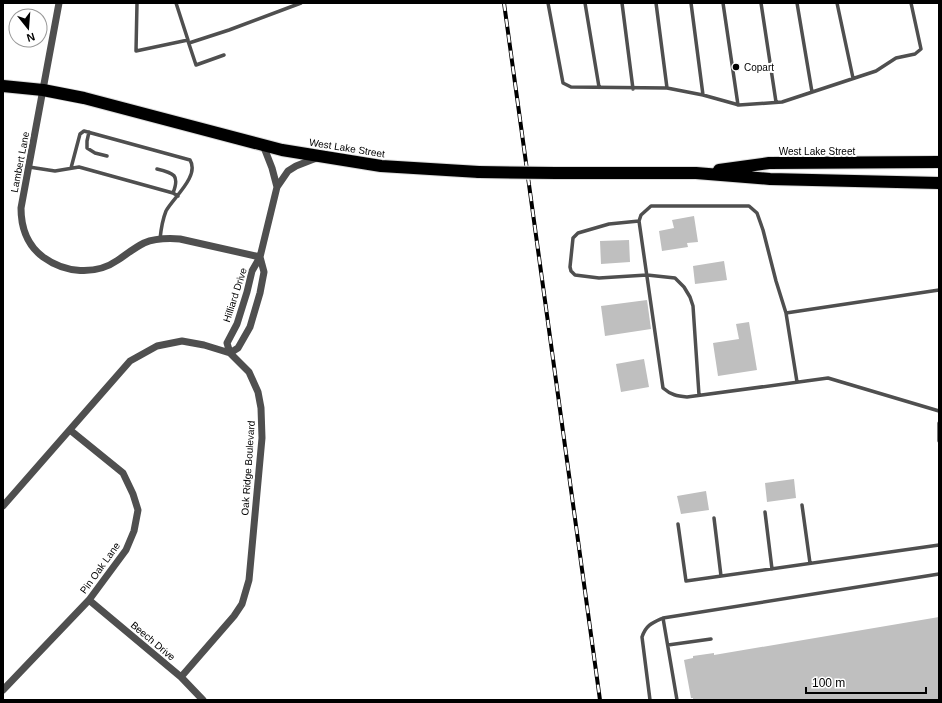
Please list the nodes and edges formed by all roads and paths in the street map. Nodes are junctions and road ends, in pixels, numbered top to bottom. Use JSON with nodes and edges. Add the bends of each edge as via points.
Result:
{"nodes":[{"id":1,"x":59,"y":3,"type":"edge"},
{"id":2,"x":137,"y":3,"type":"edge"},
{"id":3,"x":176,"y":3,"type":"edge"},
{"id":4,"x":301,"y":3,"type":"edge"},
{"id":5,"x":548,"y":3,"type":"edge"},
{"id":6,"x":585,"y":3,"type":"edge"},
{"id":7,"x":622,"y":3,"type":"edge"},
{"id":8,"x":656,"y":3,"type":"edge"},
{"id":9,"x":691,"y":3,"type":"edge"},
{"id":10,"x":723,"y":3,"type":"edge"},
{"id":11,"x":761,"y":3,"type":"edge"},
{"id":12,"x":797,"y":3,"type":"edge"},
{"id":13,"x":837,"y":3,"type":"edge"},
{"id":14,"x":911,"y":3,"type":"edge"},
{"id":15,"x":188,"y":41,"type":"junction"},
{"id":16,"x":224,"y":55,"type":"dead end"},
{"id":17,"x":853,"y":78,"type":"junction"},
{"id":18,"x":3,"y":86,"type":"edge"},
{"id":19,"x":599,"y":87,"type":"junction"},
{"id":20,"x":667,"y":88,"type":"junction"},
{"id":21,"x":632,"y":89,"type":"junction"},
{"id":22,"x":43,"y":90,"type":"junction"},
{"id":23,"x":812,"y":92,"type":"junction"},
{"id":24,"x":703,"y":95,"type":"junction"},
{"id":25,"x":776,"y":102,"type":"junction"},
{"id":26,"x":738,"y":105,"type":"junction"},
{"id":27,"x":89,"y":132,"type":"junction"},
{"id":28,"x":263,"y":145,"type":"junction"},
{"id":29,"x":107,"y":156,"type":"dead end"},
{"id":30,"x":320,"y":157,"type":"junction"},
{"id":31,"x":939,"y":162,"type":"edge"},
{"id":32,"x":29,"y":167,"type":"junction"},
{"id":33,"x":71,"y":168,"type":"junction"},
{"id":34,"x":157,"y":169,"type":"dead end"},
{"id":35,"x":696,"y":173,"type":"junction"},
{"id":36,"x":939,"y":183,"type":"edge"},
{"id":37,"x":277,"y":187,"type":"junction"},
{"id":38,"x":173,"y":193,"type":"junction"},
{"id":39,"x":178,"y":196,"type":"junction"},
{"id":40,"x":639,"y":221,"type":"junction"},
{"id":41,"x":160,"y":239,"type":"junction"},
{"id":42,"x":260,"y":257,"type":"junction"},
{"id":43,"x":647,"y":275,"type":"junction"},
{"id":44,"x":939,"y":290,"type":"edge"},
{"id":45,"x":786,"y":314,"type":"junction"},
{"id":46,"x":230,"y":353,"type":"junction"},
{"id":47,"x":797,"y":382,"type":"junction"},
{"id":48,"x":699,"y":395,"type":"junction"},
{"id":49,"x":939,"y":411,"type":"edge"},
{"id":50,"x":939,"y":423,"type":"edge"},
{"id":51,"x":70,"y":430,"type":"junction"},
{"id":52,"x":939,"y":441,"type":"edge"},
{"id":53,"x":802,"y":505,"type":"dead end"},
{"id":54,"x":3,"y":506,"type":"edge"},
{"id":55,"x":765,"y":512,"type":"dead end"},
{"id":56,"x":714,"y":518,"type":"dead end"},
{"id":57,"x":678,"y":524,"type":"dead end"},
{"id":58,"x":939,"y":545,"type":"edge"},
{"id":59,"x":810,"y":563,"type":"junction"},
{"id":60,"x":772,"y":569,"type":"junction"},
{"id":61,"x":939,"y":574,"type":"edge"},
{"id":62,"x":721,"y":576,"type":"junction"},
{"id":63,"x":89,"y":600,"type":"junction"},
{"id":64,"x":663,"y":618,"type":"junction"},
{"id":65,"x":711,"y":639,"type":"dead end"},
{"id":66,"x":668,"y":645,"type":"junction"},
{"id":67,"x":181,"y":677,"type":"junction"},
{"id":68,"x":3,"y":690,"type":"edge"},
{"id":69,"x":203,"y":700,"type":"edge"},
{"id":70,"x":650,"y":700,"type":"edge"},
{"id":71,"x":677,"y":700,"type":"edge"}],
"edges":[{"from":1,"to":22,"type":"street","name":"Lambert Lane"},
{"from":2,"to":15,"type":"lane","via":[[136,51]]},
{"from":3,"to":15,"type":"lane"},
{"from":4,"to":15,"type":"lane","via":[[229,30]]},
{"from":5,"to":19,"type":"lane","via":[[563,83],[571,87]]},
{"from":6,"to":19,"type":"lane"},
{"from":7,"to":21,"type":"lane"},
{"from":8,"to":20,"type":"lane"},
{"from":9,"to":24,"type":"lane"},
{"from":10,"to":26,"type":"lane"},
{"from":11,"to":25,"type":"lane"},
{"from":12,"to":23,"type":"lane"},
{"from":13,"to":17,"type":"lane"},
{"from":14,"to":17,"type":"lane","via":[[921,49],[915,54],[896,58],[876,71]]},
{"from":15,"to":16,"type":"lane","via":[[196,65]]},
{"from":17,"to":23,"type":"lane"},
{"from":18,"to":22,"type":"highway","name":"West Lake Street"},
{"from":19,"to":21,"type":"lane"},
{"from":20,"to":21,"type":"lane"},
{"from":20,"to":24,"type":"lane"},
{"from":22,"to":28,"type":"highway","name":"West Lake Street","via":[[128,109]]},
{"from":22,"to":32,"type":"street","name":"Lambert Lane"},
{"from":23,"to":25,"type":"lane"},
{"from":24,"to":26,"type":"lane"},
{"from":25,"to":26,"type":"lane"},
{"from":27,"to":29,"type":"lane","via":[[88,148]]},
{"from":27,"to":33,"type":"lane","via":[[84,131],[80,134]]},
{"from":27,"to":39,"type":"lane","via":[[190,160],[193,170]]},
{"from":28,"to":30,"type":"highway","name":"West Lake Street"},
{"from":28,"to":37,"type":"street","name":"Hilliard Drive"},
{"from":30,"to":35,"type":"highway","name":"West Lake Street","bridge":true,"via":[[381,166],[479,172]]},
{"from":30,"to":37,"type":"street","name":"Hilliard Drive","via":[[288,171]]},
{"from":31,"to":35,"type":"highway","name":"West Lake Street","via":[[769,163]]},
{"from":32,"to":33,"type":"lane","via":[[55,171]]},
{"from":32,"to":41,"type":"street","name":"Lambert Lane","via":[[21,221],[30,244],[48,261],[73,270],[98,269],[108,266],[144,243]]},
{"from":33,"to":38,"type":"lane","via":[[79,167]]},
{"from":34,"to":38,"type":"lane","via":[[174,174],[177,184]]},
{"from":35,"to":36,"type":"highway","name":"West Lake Street","via":[[770,179]]},
{"from":37,"to":42,"type":"street","name":"Hilliard Drive"},
{"from":38,"to":39,"type":"lane"},
{"from":39,"to":41,"type":"lane","via":[[167,210],[161,224]]},
{"from":40,"to":43,"type":"lane"},
{"from":40,"to":43,"type":"lane","via":[[609,224],[578,233],[573,238],[570,266],[575,275],[599,278]]},
{"from":40,"to":45,"type":"lane","via":[[641,215],[651,206],[749,206],[757,213],[763,230]]},
{"from":41,"to":42,"type":"street","name":"Lambert Lane","via":[[180,239]]},
{"from":42,"to":46,"type":"street","name":"Hilliard Drive","via":[[252,271],[239,319],[227,343]]},
{"from":42,"to":46,"type":"street","name":"Hilliard Drive","via":[[264,272],[250,327],[238,348]]},
{"from":43,"to":48,"type":"lane","via":[[675,278],[690,296],[693,306]]},
{"from":43,"to":48,"type":"lane","via":[[663,388],[677,396]]},
{"from":44,"to":45,"type":"lane"},
{"from":45,"to":47,"type":"lane"},
{"from":46,"to":51,"type":"street","name":"Oak Ridge Boulevard","via":[[182,341],[157,346],[130,361]]},
{"from":46,"to":67,"type":"street","name":"Oak Ridge Boulevard","via":[[249,372],[262,408],[262,438],[250,580],[242,604],[234,616]]},
{"from":47,"to":48,"type":"lane"},
{"from":47,"to":49,"type":"lane","via":[[828,378]]},
{"from":50,"to":52,"type":"lane"},
{"from":51,"to":54,"type":"street","name":"Oak Ridge Boulevard"},
{"from":51,"to":63,"type":"street","name":"Pin Oak Lane","via":[[123,473],[134,494],[138,510],[126,550]]},
{"from":53,"to":59,"type":"lane"},
{"from":55,"to":60,"type":"lane"},
{"from":56,"to":62,"type":"lane"},
{"from":57,"to":62,"type":"lane","via":[[686,580]]},
{"from":58,"to":59,"type":"lane"},
{"from":59,"to":60,"type":"lane"},
{"from":60,"to":62,"type":"lane"},
{"from":61,"to":64,"type":"lane"},
{"from":63,"to":67,"type":"street","name":"Beech Drive"},
{"from":63,"to":68,"type":"street","name":"Pin Oak Lane"},
{"from":64,"to":66,"type":"lane"},
{"from":64,"to":70,"type":"lane","via":[[650,624],[642,636]]},
{"from":65,"to":66,"type":"lane"},
{"from":66,"to":71,"type":"lane"},
{"from":67,"to":69,"type":"street","name":"Beech Drive"}]}
